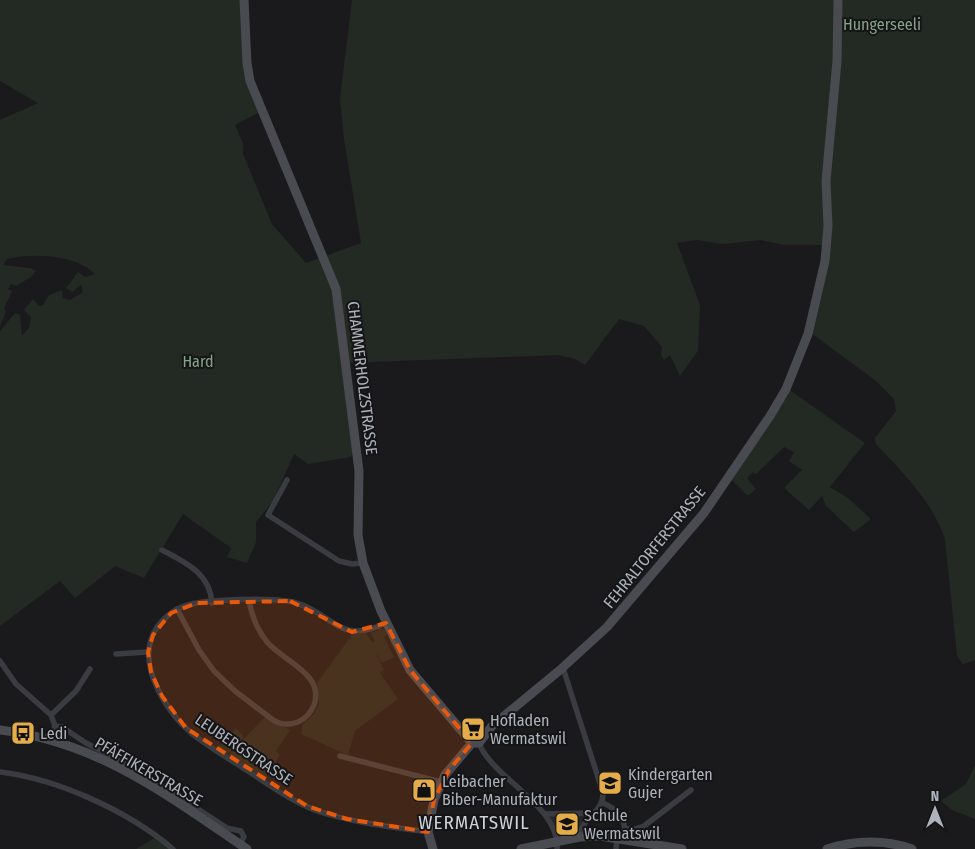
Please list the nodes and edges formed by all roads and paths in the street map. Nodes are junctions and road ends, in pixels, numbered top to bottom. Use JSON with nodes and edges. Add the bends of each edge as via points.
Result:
{"nodes":[{"id":1,"x":244,"y":0,"type":"edge"},
{"id":2,"x":838,"y":0,"type":"edge"},
{"id":3,"x":288,"y":480,"type":"dead end"},
{"id":4,"x":162,"y":550,"type":"dead end"},
{"id":5,"x":363,"y":563,"type":"junction"},
{"id":6,"x":249,"y":601,"type":"junction"},
{"id":7,"x":212,"y":602,"type":"junction"},
{"id":8,"x":177,"y":609,"type":"junction"},
{"id":9,"x":386,"y":623,"type":"junction"},
{"id":10,"x":148,"y":652,"type":"junction"},
{"id":11,"x":116,"y":654,"type":"dead end"},
{"id":12,"x":0,"y":661,"type":"edge"},
{"id":13,"x":563,"y":668,"type":"junction"},
{"id":14,"x":90,"y":669,"type":"dead end"},
{"id":15,"x":51,"y":715,"type":"junction"},
{"id":16,"x":55,"y":726,"type":"junction"},
{"id":17,"x":0,"y":730,"type":"edge"},
{"id":18,"x":51,"y":739,"type":"junction"},
{"id":19,"x":476,"y":743,"type":"junction"},
{"id":20,"x":340,"y":756,"type":"dead end"},
{"id":21,"x":0,"y":772,"type":"edge"},
{"id":22,"x":441,"y":782,"type":"junction"},
{"id":23,"x":691,"y":790,"type":"dead end"},
{"id":24,"x":603,"y":803,"type":"junction"},
{"id":25,"x":587,"y":812,"type":"junction"},
{"id":26,"x":595,"y":813,"type":"junction"},
{"id":27,"x":544,"y":814,"type":"junction"},
{"id":28,"x":588,"y":821,"type":"junction"},
{"id":29,"x":428,"y":832,"type":"junction"},
{"id":30,"x":622,"y":835,"type":"junction"},
{"id":31,"x":580,"y":837,"type":"junction"},
{"id":32,"x":557,"y":846,"type":"edge"},
{"id":33,"x":243,"y":847,"type":"edge"},
{"id":34,"x":173,"y":849,"type":"edge"},
{"id":35,"x":433,"y":849,"type":"edge"},
{"id":36,"x":521,"y":849,"type":"edge"},
{"id":37,"x":616,"y":849,"type":"edge"},
{"id":38,"x":682,"y":849,"type":"edge"},
{"id":39,"x":827,"y":849,"type":"edge"},
{"id":40,"x":912,"y":849,"type":"edge"}],
"edges":[{"from":1,"to":5,"type":"street","name":"CHAMMERHOLZSTRASSE","via":[[250,81],[336,289],[358,460],[358,535]]},
{"from":2,"to":13,"type":"street","name":"FEHRALTORFERSTRASSE","via":[[837,61],[826,181],[828,226],[824,271],[808,334],[779,402],[693,528],[607,627]]},
{"from":3,"to":5,"type":"street","via":[[268,515],[340,561]]},
{"from":4,"to":7,"type":"street","via":[[198,572]]},
{"from":5,"to":9,"type":"street","name":"CHAMMERHOLZSTRASSE"},
{"from":6,"to":7,"type":"street"},
{"from":6,"to":8,"type":"street","via":[[253,620],[265,640],[306,674],[314,686],[316,698],[312,708],[296,722],[276,722],[221,678],[199,649]]},
{"from":6,"to":9,"type":"street","via":[[296,603],[352,632],[367,631]]},
{"from":7,"to":8,"type":"street"},
{"from":8,"to":10,"type":"street","via":[[159,625]]},
{"from":9,"to":19,"type":"street","name":"CHAMMERHOLZSTRASSE","via":[[410,670]]},
{"from":10,"to":11,"type":"street"},
{"from":10,"to":29,"type":"street","name":"LEUBERGSTRASSE","via":[[159,690],[186,728],[263,781],[293,799],[332,815]]},
{"from":12,"to":15,"type":"street","via":[[16,684]]},
{"from":13,"to":19,"type":"street","name":"FEHRALTORFERSTRASSE"},
{"from":13,"to":24,"type":"street","via":[[601,785]]},
{"from":14,"to":15,"type":"street","via":[[76,690]]},
{"from":15,"to":16,"type":"street"},
{"from":16,"to":18,"type":"street"},
{"from":16,"to":33,"type":"street","via":[[143,773],[227,828],[241,831]]},
{"from":17,"to":18,"type":"street","name":"PFÄFFIKERSTRASSE"},
{"from":18,"to":33,"type":"street","name":"PFÄFFIKERSTRASSE","via":[[112,763]]},
{"from":19,"to":22,"type":"street","name":"FEHRALTORFERSTRASSE"},
{"from":19,"to":27,"type":"street","name":"CHAMMERHOLZSTRASSE"},
{"from":20,"to":22,"type":"street"},
{"from":21,"to":34,"type":"street","via":[[25,775],[64,787],[158,836]]},
{"from":22,"to":29,"type":"street","name":"FEHRALTORFERSTRASSE"},
{"from":23,"to":30,"type":"street","via":[[644,826]]},
{"from":24,"to":26,"type":"street"},
{"from":24,"to":30,"type":"street","via":[[618,811]]},
{"from":25,"to":26,"type":"street"},
{"from":25,"to":27,"type":"street"},
{"from":25,"to":28,"type":"street"},
{"from":26,"to":28,"type":"street"},
{"from":27,"to":32,"type":"street","name":"CHAMMERHOLZSTRASSE"},
{"from":28,"to":31,"type":"street","via":[[581,829]]},
{"from":29,"to":35,"type":"street","name":"FEHRALTORFERSTRASSE"},
{"from":30,"to":31,"type":"street"},
{"from":30,"to":37,"type":"street"},
{"from":30,"to":38,"type":"street"},
{"from":31,"to":32,"type":"street"},
{"from":32,"to":36,"type":"street"},
{"from":39,"to":40,"type":"street","via":[[870,841]]}]}
